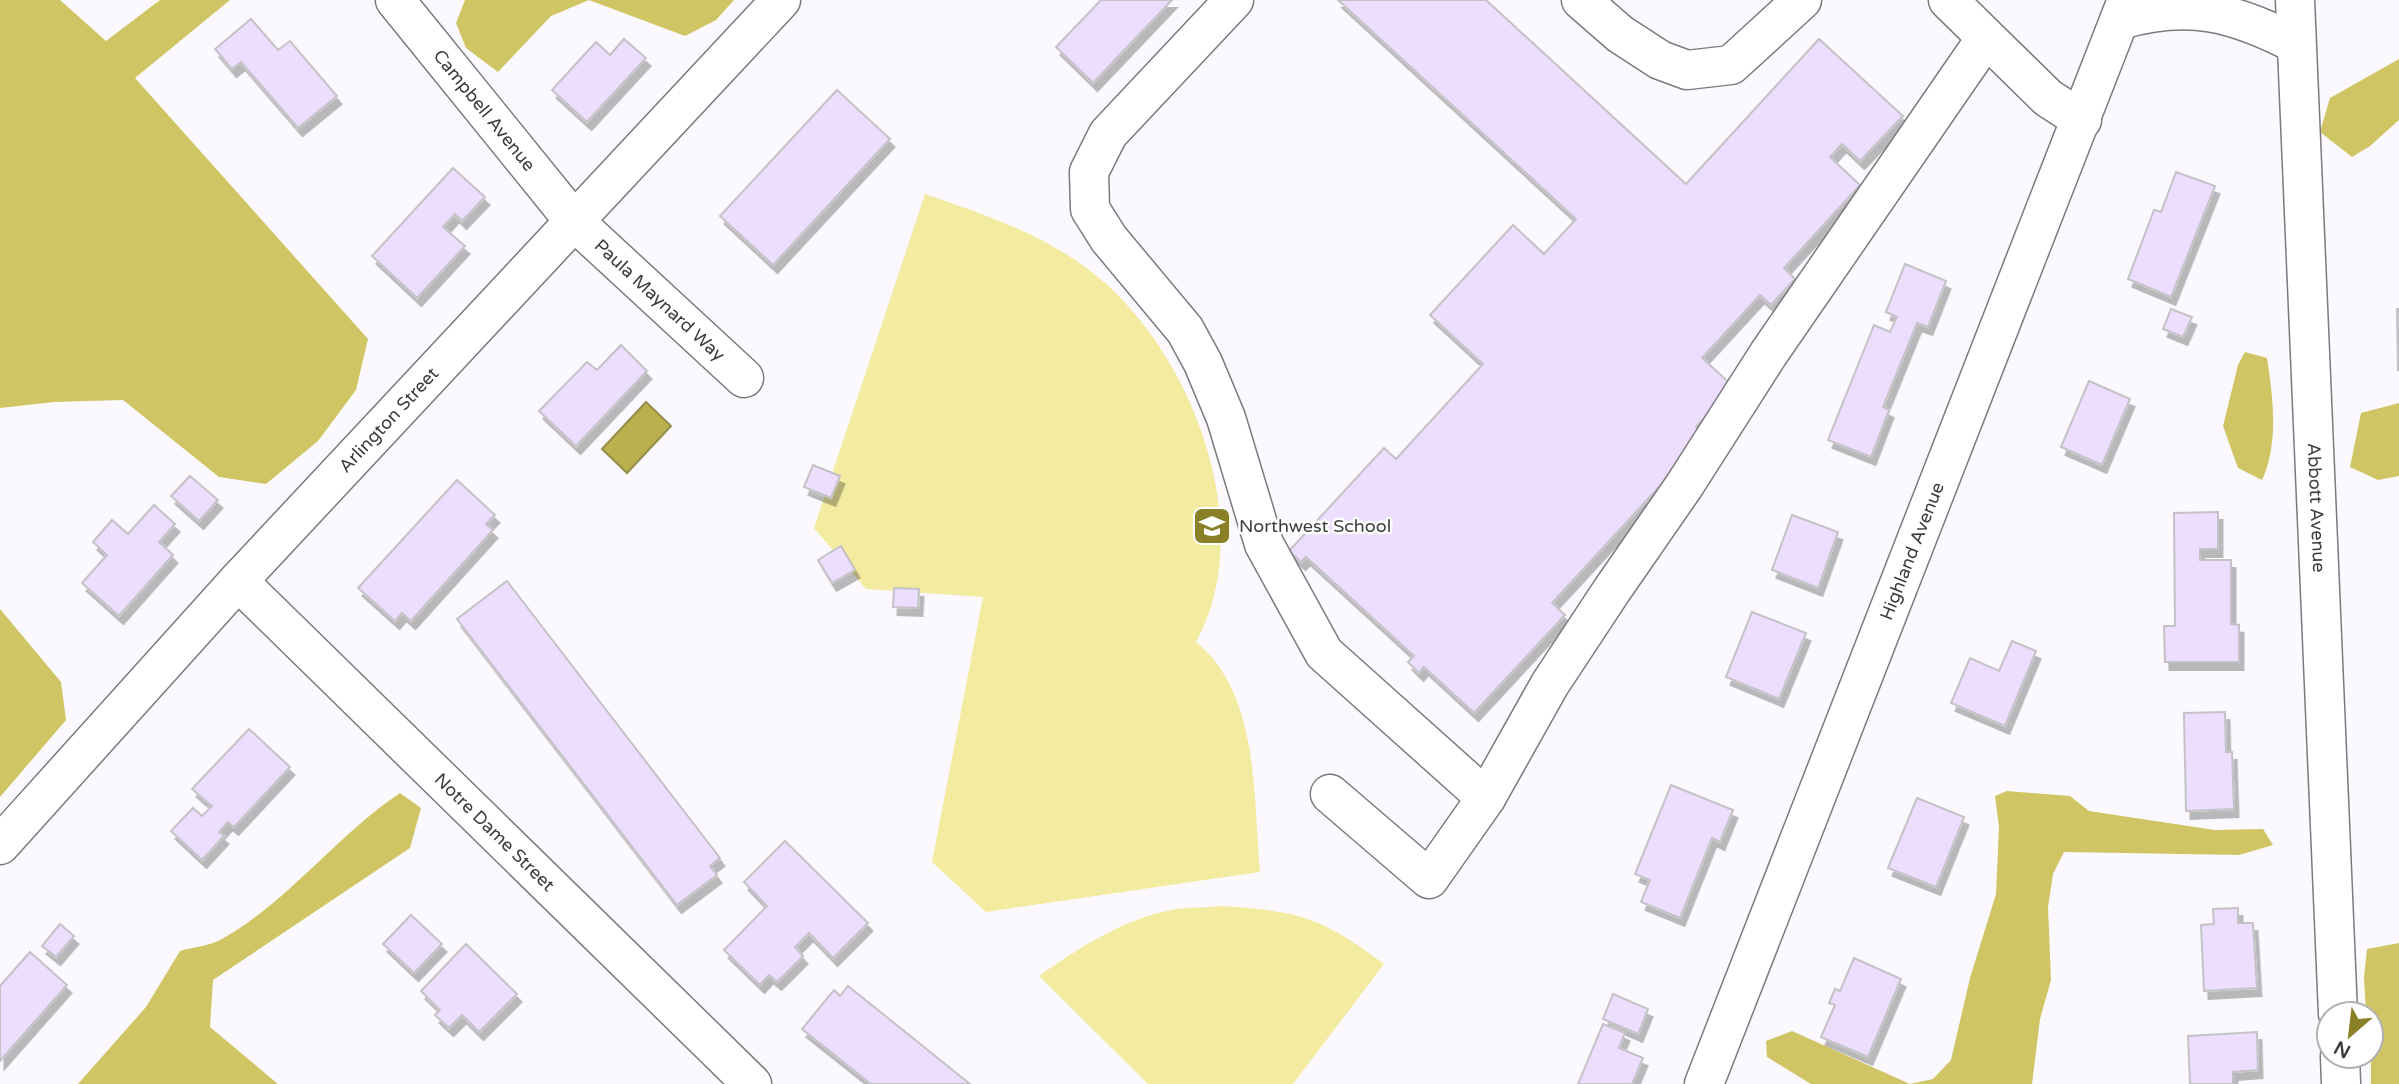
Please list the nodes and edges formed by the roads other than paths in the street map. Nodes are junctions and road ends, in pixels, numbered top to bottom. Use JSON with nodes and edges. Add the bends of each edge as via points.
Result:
{"nodes":[{"id":1,"x":394,"y":0,"type":"edge"},
{"id":2,"x":781,"y":0,"type":"edge"},
{"id":3,"x":1234,"y":0,"type":"edge"},
{"id":4,"x":1581,"y":0,"type":"edge"},
{"id":5,"x":1948,"y":0,"type":"edge"},
{"id":6,"x":2295,"y":0,"type":"edge"},
{"id":7,"x":1783,"y":6,"type":"edge"},
{"id":8,"x":2124,"y":10,"type":"edge"},
{"id":9,"x":1986,"y":38,"type":"junction"},
{"id":10,"x":2296,"y":44,"type":"junction"},
{"id":11,"x":2082,"y":120,"type":"junction"},
{"id":12,"x":574,"y":221,"type":"junction"},
{"id":13,"x":744,"y":378,"type":"dead end"},
{"id":14,"x":238,"y":581,"type":"junction"},
{"id":15,"x":1330,"y":794,"type":"dead end"},
{"id":16,"x":1486,"y":798,"type":"junction"},
{"id":17,"x":0,"y":845,"type":"edge"},
{"id":18,"x":2337,"y":1000,"type":"edge"},
{"id":19,"x":752,"y":1084,"type":"edge"},
{"id":20,"x":1704,"y":1084,"type":"edge"}],
"edges":[{"from":1,"to":12,"type":"street","name":"Campbell Avenue"},
{"from":2,"to":12,"type":"street","name":"Arlington Street"},
{"from":3,"to":16,"type":"street","via":[[1108,134],[1089,172],[1090,209],[1109,239],[1185,330],[1203,363],[1226,418],[1264,544],[1324,653]]},
{"from":4,"to":7,"type":"street","via":[[1620,34],[1687,71],[1731,65]]},
{"from":5,"to":9,"type":"street"},
{"from":6,"to":10,"type":"street","name":"Abbott Avenue"},
{"from":8,"to":10,"type":"street","name":"Highland Avenue","via":[[2198,4],[2242,16]]},
{"from":8,"to":11,"type":"street","name":"Highland Avenue"},
{"from":9,"to":11,"type":"street","via":[[2048,99]]},
{"from":9,"to":16,"type":"street","via":[[1605,600],[1550,684]]},
{"from":10,"to":18,"type":"street","name":"Abbott Avenue"},
{"from":11,"to":20,"type":"street","name":"Highland Avenue"},
{"from":12,"to":13,"type":"street","name":"Paula Maynard Way"},
{"from":12,"to":14,"type":"street","name":"Arlington Street"},
{"from":14,"to":17,"type":"street","name":"Arlington Street"},
{"from":14,"to":19,"type":"street","name":"Notre Dame Street"},
{"from":15,"to":16,"type":"street","via":[[1429,879]]}]}
